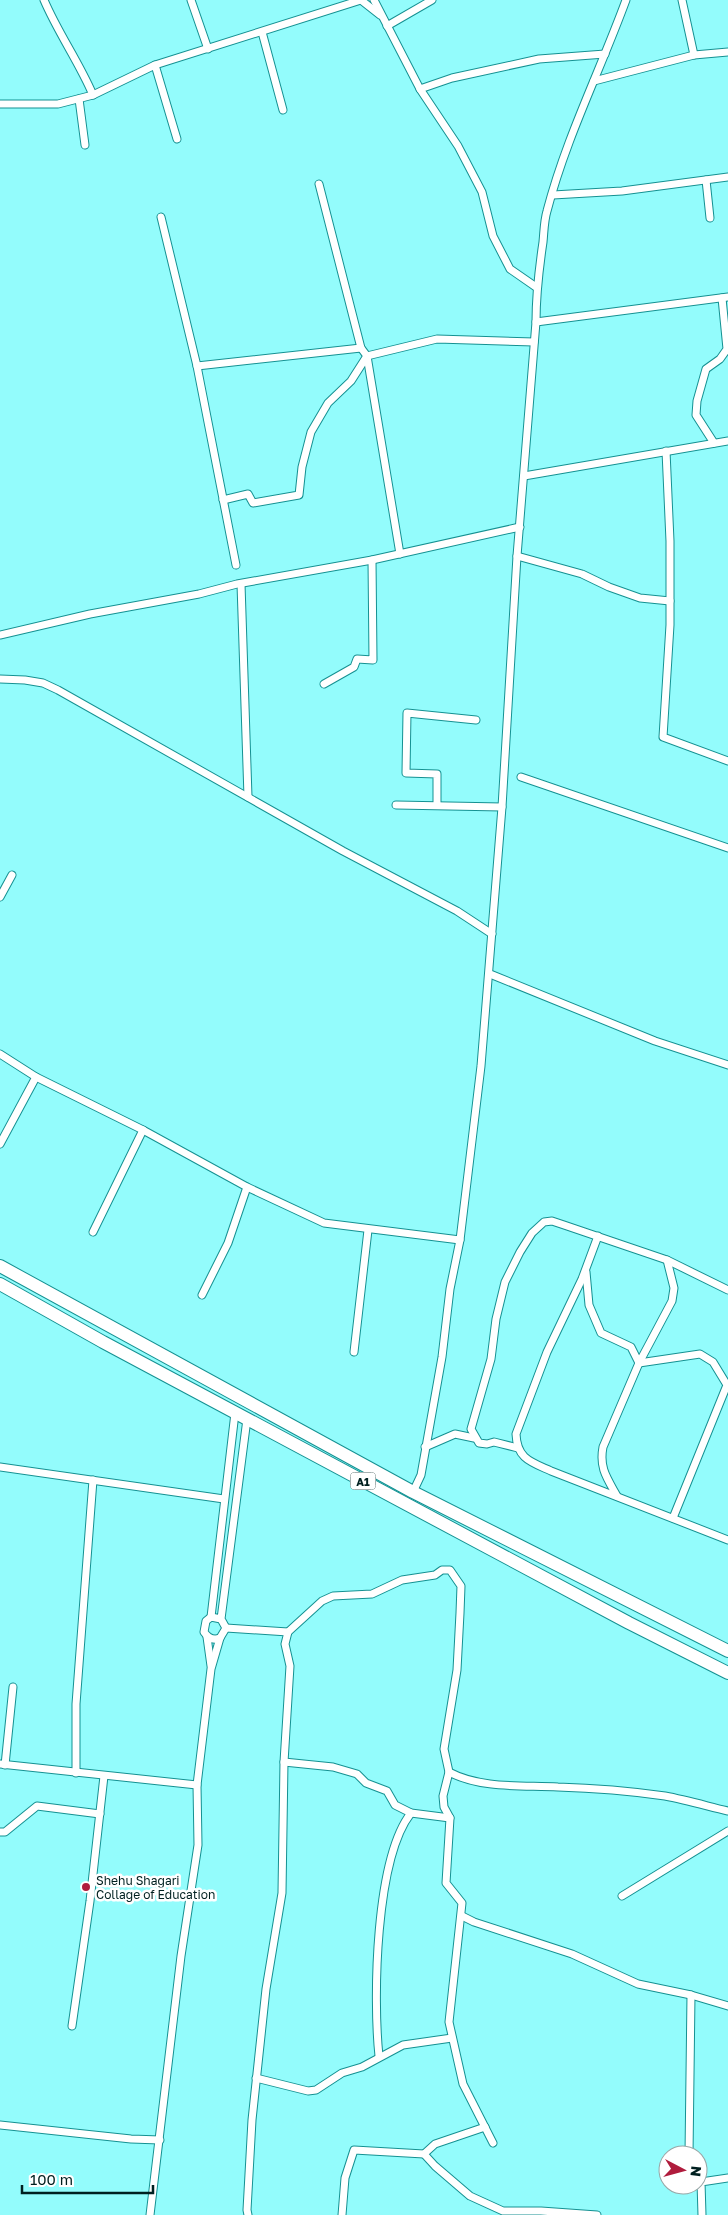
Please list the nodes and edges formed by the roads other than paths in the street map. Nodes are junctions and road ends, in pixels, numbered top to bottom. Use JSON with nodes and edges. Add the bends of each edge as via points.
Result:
{"nodes":[{"id":1,"x":44,"y":0,"type":"edge"},
{"id":2,"x":191,"y":0,"type":"edge"},
{"id":3,"x":361,"y":0,"type":"edge"},
{"id":4,"x":374,"y":0,"type":"edge"},
{"id":5,"x":432,"y":0,"type":"edge"},
{"id":6,"x":626,"y":0,"type":"edge"},
{"id":7,"x":682,"y":0,"type":"edge"},
{"id":8,"x":380,"y":15,"type":"junction"},
{"id":9,"x":387,"y":26,"type":"junction"},
{"id":10,"x":262,"y":32,"type":"junction"},
{"id":11,"x":208,"y":49,"type":"junction"},
{"id":12,"x":728,"y":52,"type":"edge"},
{"id":13,"x":605,"y":54,"type":"junction"},
{"id":14,"x":694,"y":55,"type":"junction"},
{"id":15,"x":155,"y":65,"type":"junction"},
{"id":16,"x":594,"y":81,"type":"junction"},
{"id":17,"x":420,"y":89,"type":"junction"},
{"id":18,"x":93,"y":95,"type":"junction"},
{"id":19,"x":79,"y":98,"type":"junction"},
{"id":20,"x":0,"y":104,"type":"edge"},
{"id":21,"x":284,"y":110,"type":"dead end"},
{"id":22,"x":178,"y":139,"type":"dead end"},
{"id":23,"x":85,"y":144,"type":"dead end"},
{"id":24,"x":728,"y":177,"type":"edge"},
{"id":25,"x":706,"y":180,"type":"junction"},
{"id":26,"x":319,"y":184,"type":"dead end"},
{"id":27,"x":553,"y":195,"type":"junction"},
{"id":28,"x":161,"y":218,"type":"dead end"},
{"id":29,"x":710,"y":218,"type":"dead end"},
{"id":30,"x":536,"y":287,"type":"junction"},
{"id":31,"x":725,"y":298,"type":"edge"},
{"id":32,"x":536,"y":322,"type":"junction"},
{"id":33,"x":534,"y":342,"type":"junction"},
{"id":34,"x":361,"y":348,"type":"junction"},
{"id":35,"x":367,"y":356,"type":"junction"},
{"id":36,"x":197,"y":366,"type":"junction"},
{"id":37,"x":728,"y":441,"type":"edge"},
{"id":38,"x":714,"y":443,"type":"junction"},
{"id":39,"x":666,"y":451,"type":"junction"},
{"id":40,"x":524,"y":476,"type":"junction"},
{"id":41,"x":223,"y":500,"type":"junction"},
{"id":42,"x":520,"y":527,"type":"junction"},
{"id":43,"x":400,"y":554,"type":"junction"},
{"id":44,"x":517,"y":556,"type":"junction"},
{"id":45,"x":372,"y":560,"type":"junction"},
{"id":46,"x":236,"y":565,"type":"dead end"},
{"id":47,"x":241,"y":584,"type":"junction"},
{"id":48,"x":670,"y":601,"type":"junction"},
{"id":49,"x":0,"y":635,"type":"edge"},
{"id":50,"x":0,"y":678,"type":"edge"},
{"id":51,"x":324,"y":684,"type":"dead end"},
{"id":52,"x":476,"y":720,"type":"dead end"},
{"id":53,"x":728,"y":761,"type":"edge"},
{"id":54,"x":521,"y":777,"type":"dead end"},
{"id":55,"x":248,"y":797,"type":"junction"},
{"id":56,"x":437,"y":804,"type":"junction"},
{"id":57,"x":396,"y":805,"type":"dead end"},
{"id":58,"x":502,"y":807,"type":"junction"},
{"id":59,"x":728,"y":848,"type":"edge"},
{"id":60,"x":12,"y":875,"type":"dead end"},
{"id":61,"x":0,"y":896,"type":"edge"},
{"id":62,"x":492,"y":934,"type":"junction"},
{"id":63,"x":490,"y":974,"type":"junction"},
{"id":64,"x":0,"y":1054,"type":"edge"},
{"id":65,"x":728,"y":1065,"type":"edge"},
{"id":66,"x":36,"y":1077,"type":"junction"},
{"id":67,"x":143,"y":1130,"type":"junction"},
{"id":68,"x":0,"y":1144,"type":"edge"},
{"id":69,"x":247,"y":1187,"type":"junction"},
{"id":70,"x":368,"y":1230,"type":"junction"},
{"id":71,"x":93,"y":1232,"type":"dead end"},
{"id":72,"x":598,"y":1236,"type":"junction"},
{"id":73,"x":460,"y":1240,"type":"junction"},
{"id":74,"x":667,"y":1260,"type":"junction"},
{"id":75,"x":0,"y":1266,"type":"edge"},
{"id":76,"x":586,"y":1270,"type":"junction"},
{"id":77,"x":0,"y":1284,"type":"edge"},
{"id":78,"x":728,"y":1290,"type":"edge"},
{"id":79,"x":202,"y":1295,"type":"dead end"},
{"id":80,"x":354,"y":1352,"type":"dead end"},
{"id":81,"x":639,"y":1363,"type":"junction"},
{"id":82,"x":235,"y":1412,"type":"junction"},
{"id":83,"x":247,"y":1419,"type":"junction"},
{"id":84,"x":474,"y":1438,"type":"junction"},
{"id":85,"x":425,"y":1447,"type":"junction"},
{"id":86,"x":518,"y":1448,"type":"junction"},
{"id":87,"x":0,"y":1467,"type":"edge"},
{"id":88,"x":93,"y":1480,"type":"junction"},
{"id":89,"x":413,"y":1492,"type":"junction"},
{"id":90,"x":617,"y":1496,"type":"junction"},
{"id":91,"x":224,"y":1499,"type":"junction"},
{"id":92,"x":673,"y":1518,"type":"junction"},
{"id":93,"x":728,"y":1540,"type":"edge"},
{"id":94,"x":211,"y":1618,"type":"junction"},
{"id":95,"x":221,"y":1619,"type":"junction"},
{"id":96,"x":226,"y":1628,"type":"junction"},
{"id":97,"x":288,"y":1632,"type":"junction"},
{"id":98,"x":207,"y":1637,"type":"junction"},
{"id":99,"x":220,"y":1638,"type":"junction"},
{"id":100,"x":728,"y":1651,"type":"edge"},
{"id":101,"x":211,"y":1669,"type":"junction"},
{"id":102,"x":728,"y":1673,"type":"edge"},
{"id":103,"x":13,"y":1687,"type":"dead end"},
{"id":104,"x":284,"y":1762,"type":"junction"},
{"id":105,"x":3,"y":1764,"type":"edge"},
{"id":106,"x":449,"y":1772,"type":"junction"},
{"id":107,"x":76,"y":1773,"type":"junction"},
{"id":108,"x":104,"y":1776,"type":"junction"},
{"id":109,"x":197,"y":1785,"type":"junction"},
{"id":110,"x":728,"y":1811,"type":"edge"},
{"id":111,"x":411,"y":1813,"type":"junction"},
{"id":112,"x":100,"y":1814,"type":"junction"},
{"id":113,"x":450,"y":1818,"type":"junction"},
{"id":114,"x":728,"y":1831,"type":"edge"},
{"id":115,"x":0,"y":1832,"type":"edge"},
{"id":116,"x":622,"y":1896,"type":"dead end"},
{"id":117,"x":462,"y":1916,"type":"junction"},
{"id":118,"x":692,"y":1995,"type":"junction"},
{"id":119,"x":728,"y":2006,"type":"edge"},
{"id":120,"x":72,"y":2026,"type":"dead end"},
{"id":121,"x":452,"y":2038,"type":"junction"},
{"id":122,"x":379,"y":2056,"type":"junction"},
{"id":123,"x":256,"y":2078,"type":"junction"},
{"id":124,"x":0,"y":2125,"type":"edge"},
{"id":125,"x":486,"y":2128,"type":"junction"},
{"id":126,"x":160,"y":2140,"type":"junction"},
{"id":127,"x":494,"y":2143,"type":"dead end"},
{"id":128,"x":689,"y":2145,"type":"edge"},
{"id":129,"x":424,"y":2154,"type":"junction"},
{"id":130,"x":728,"y":2178,"type":"edge"},
{"id":131,"x":708,"y":2181,"type":"edge"},
{"id":132,"x":701,"y":2195,"type":"edge"},
{"id":133,"x":150,"y":2215,"type":"edge"},
{"id":134,"x":248,"y":2215,"type":"edge"},
{"id":135,"x":342,"y":2215,"type":"edge"},
{"id":136,"x":597,"y":2215,"type":"edge"},
{"id":137,"x":702,"y":2215,"type":"edge"}],
"edges":[{"from":1,"to":18,"type":"street","via":[[84,71]]},
{"from":2,"to":11,"type":"street"},
{"from":3,"to":8,"type":"street"},
{"from":3,"to":10,"type":"street"},
{"from":4,"to":8,"type":"street"},
{"from":5,"to":9,"type":"street"},
{"from":6,"to":13,"type":"street"},
{"from":7,"to":14,"type":"street"},
{"from":8,"to":9,"type":"street"},
{"from":9,"to":17,"type":"street"},
{"from":10,"to":11,"type":"street"},
{"from":10,"to":21,"type":"street"},
{"from":11,"to":15,"type":"street"},
{"from":12,"to":14,"type":"street"},
{"from":13,"to":16,"type":"street"},
{"from":13,"to":17,"type":"street","via":[[539,59],[452,78]]},
{"from":14,"to":16,"type":"street"},
{"from":15,"to":18,"type":"street"},
{"from":15,"to":22,"type":"street"},
{"from":16,"to":27,"type":"street","via":[[564,153]]},
{"from":17,"to":30,"type":"street","via":[[458,146],[482,192],[493,236],[510,269]]},
{"from":18,"to":19,"type":"street"},
{"from":19,"to":20,"type":"street","via":[[58,104]]},
{"from":19,"to":23,"type":"street"},
{"from":24,"to":25,"type":"street"},
{"from":25,"to":27,"type":"street","via":[[622,191]]},
{"from":25,"to":29,"type":"street"},
{"from":26,"to":34,"type":"street"},
{"from":27,"to":30,"type":"street","via":[[547,212]]},
{"from":28,"to":36,"type":"street"},
{"from":30,"to":32,"type":"street"},
{"from":31,"to":32,"type":"street"},
{"from":31,"to":38,"type":"street","via":[[726,349],[720,359],[706,369],[697,401],[696,415]]},
{"from":32,"to":33,"type":"street"},
{"from":33,"to":35,"type":"street","via":[[436,339]]},
{"from":33,"to":40,"type":"street"},
{"from":34,"to":35,"type":"street"},
{"from":34,"to":36,"type":"street"},
{"from":35,"to":41,"type":"street","via":[[351,381],[328,403],[312,432],[302,467],[299,495],[253,503],[248,494]]},
{"from":35,"to":43,"type":"street"},
{"from":36,"to":41,"type":"street"},
{"from":37,"to":38,"type":"street"},
{"from":38,"to":39,"type":"street"},
{"from":39,"to":40,"type":"street"},
{"from":39,"to":48,"type":"street"},
{"from":40,"to":42,"type":"street"},
{"from":41,"to":46,"type":"street"},
{"from":42,"to":43,"type":"street"},
{"from":42,"to":44,"type":"street"},
{"from":43,"to":45,"type":"street"},
{"from":44,"to":48,"type":"street","via":[[582,574],[640,598]]},
{"from":44,"to":58,"type":"street"},
{"from":45,"to":47,"type":"street"},
{"from":45,"to":51,"type":"street","via":[[373,660],[357,659],[354,667]]},
{"from":47,"to":49,"type":"street"},
{"from":47,"to":55,"type":"street"},
{"from":48,"to":53,"type":"street","via":[[663,737]]},
{"from":50,"to":55,"type":"street","via":[[43,683],[58,690]]},
{"from":52,"to":56,"type":"street","via":[[407,713],[406,773],[437,774]]},
{"from":54,"to":59,"type":"street"},
{"from":55,"to":62,"type":"street","via":[[457,910]]},
{"from":56,"to":57,"type":"street"},
{"from":56,"to":58,"type":"street"},
{"from":58,"to":62,"type":"street"},
{"from":60,"to":61,"type":"street"},
{"from":62,"to":63,"type":"street"},
{"from":63,"to":65,"type":"street","via":[[656,1041]]},
{"from":63,"to":73,"type":"street"},
{"from":64,"to":66,"type":"street"},
{"from":66,"to":67,"type":"street"},
{"from":66,"to":68,"type":"street"},
{"from":67,"to":69,"type":"street"},
{"from":67,"to":71,"type":"street"},
{"from":69,"to":70,"type":"street","via":[[324,1223]]},
{"from":69,"to":79,"type":"street","via":[[228,1244]]},
{"from":70,"to":73,"type":"street"},
{"from":70,"to":80,"type":"street"},
{"from":72,"to":74,"type":"street"},
{"from":72,"to":76,"type":"street"},
{"from":72,"to":84,"type":"street","via":[[552,1221],[544,1222],[520,1252],[502,1292],[491,1359],[472,1418],[470,1429]]},
{"from":73,"to":85,"type":"street"},
{"from":74,"to":78,"type":"street"},
{"from":74,"to":81,"type":"street","via":[[674,1288],[672,1301]]},
{"from":75,"to":89,"type":"highway","number":"A1"},
{"from":76,"to":81,"type":"street","via":[[589,1305],[601,1333],[631,1347]]},
{"from":76,"to":86,"type":"street","via":[[547,1352],[516,1434]]},
{"from":77,"to":82,"type":"highway","number":"A1"},
{"from":81,"to":90,"type":"street","via":[[600,1460]]},
{"from":81,"to":92,"type":"street","via":[[700,1354],[713,1362],[728,1386]]},
{"from":82,"to":83,"type":"highway","number":"A1"},
{"from":82,"to":91,"type":"street"},
{"from":83,"to":95,"type":"street"},
{"from":83,"to":102,"type":"highway","number":"A1"},
{"from":84,"to":85,"type":"street","via":[[455,1434]]},
{"from":84,"to":86,"type":"street","via":[[479,1443],[494,1442]]},
{"from":85,"to":89,"type":"street","via":[[421,1475]]},
{"from":86,"to":90,"type":"street","via":[[524,1458]]},
{"from":87,"to":88,"type":"street"},
{"from":88,"to":91,"type":"street"},
{"from":88,"to":107,"type":"street","via":[[76,1704]]},
{"from":89,"to":100,"type":"highway","number":"A1"},
{"from":90,"to":92,"type":"street"},
{"from":91,"to":94,"type":"street"},
{"from":92,"to":93,"type":"street"},
{"from":94,"to":95,"type":"street"},
{"from":94,"to":98,"type":"street","via":[[203,1626]]},
{"from":95,"to":96,"type":"street"},
{"from":96,"to":97,"type":"street"},
{"from":96,"to":99,"type":"street"},
{"from":97,"to":104,"type":"street","via":[[289,1705]]},
{"from":97,"to":106,"type":"street","via":[[322,1601],[333,1596],[372,1594],[402,1580],[450,1570],[460,1586],[460,1595],[457,1670],[444,1749]]},
{"from":98,"to":99,"type":"street"},
{"from":98,"to":101,"type":"street"},
{"from":99,"to":101,"type":"street"},
{"from":101,"to":109,"type":"street"},
{"from":103,"to":105,"type":"street"},
{"from":104,"to":111,"type":"street","via":[[333,1767],[357,1774],[366,1783],[387,1791],[396,1805]]},
{"from":104,"to":123,"type":"street","via":[[282,1894]]},
{"from":105,"to":107,"type":"street"},
{"from":106,"to":110,"type":"street","via":[[473,1780],[512,1786],[558,1786],[664,1796]]},
{"from":106,"to":113,"type":"street","via":[[443,1796]]},
{"from":107,"to":108,"type":"street"},
{"from":108,"to":109,"type":"street"},
{"from":108,"to":112,"type":"street"},
{"from":109,"to":126,"type":"street","via":[[198,1845],[181,1956]]},
{"from":111,"to":113,"type":"street"},
{"from":111,"to":122,"type":"street","via":[[390,1862],[383,1903],[376,1991]]},
{"from":112,"to":115,"type":"street","via":[[37,1806],[5,1832]]},
{"from":112,"to":120,"type":"street"},
{"from":113,"to":117,"type":"street","via":[[446,1883],[462,1903]]},
{"from":114,"to":116,"type":"street"},
{"from":117,"to":118,"type":"street","via":[[572,1954],[638,1984]]},
{"from":117,"to":121,"type":"street","via":[[448,2022]]},
{"from":118,"to":119,"type":"street"},
{"from":118,"to":128,"type":"street"},
{"from":121,"to":122,"type":"street","via":[[403,2045]]},
{"from":121,"to":125,"type":"street","via":[[463,2084]]},
{"from":122,"to":123,"type":"street","via":[[362,2067],[342,2073],[316,2090],[308,2091]]},
{"from":123,"to":134,"type":"street"},
{"from":124,"to":126,"type":"street"},
{"from":125,"to":127,"type":"street"},
{"from":125,"to":129,"type":"street","via":[[435,2144]]},
{"from":126,"to":133,"type":"street"},
{"from":129,"to":135,"type":"street","via":[[354,2150],[344,2178]]},
{"from":129,"to":136,"type":"street","via":[[470,2196],[503,2211]]},
{"from":130,"to":131,"type":"street"},
{"from":132,"to":137,"type":"street"}]}
